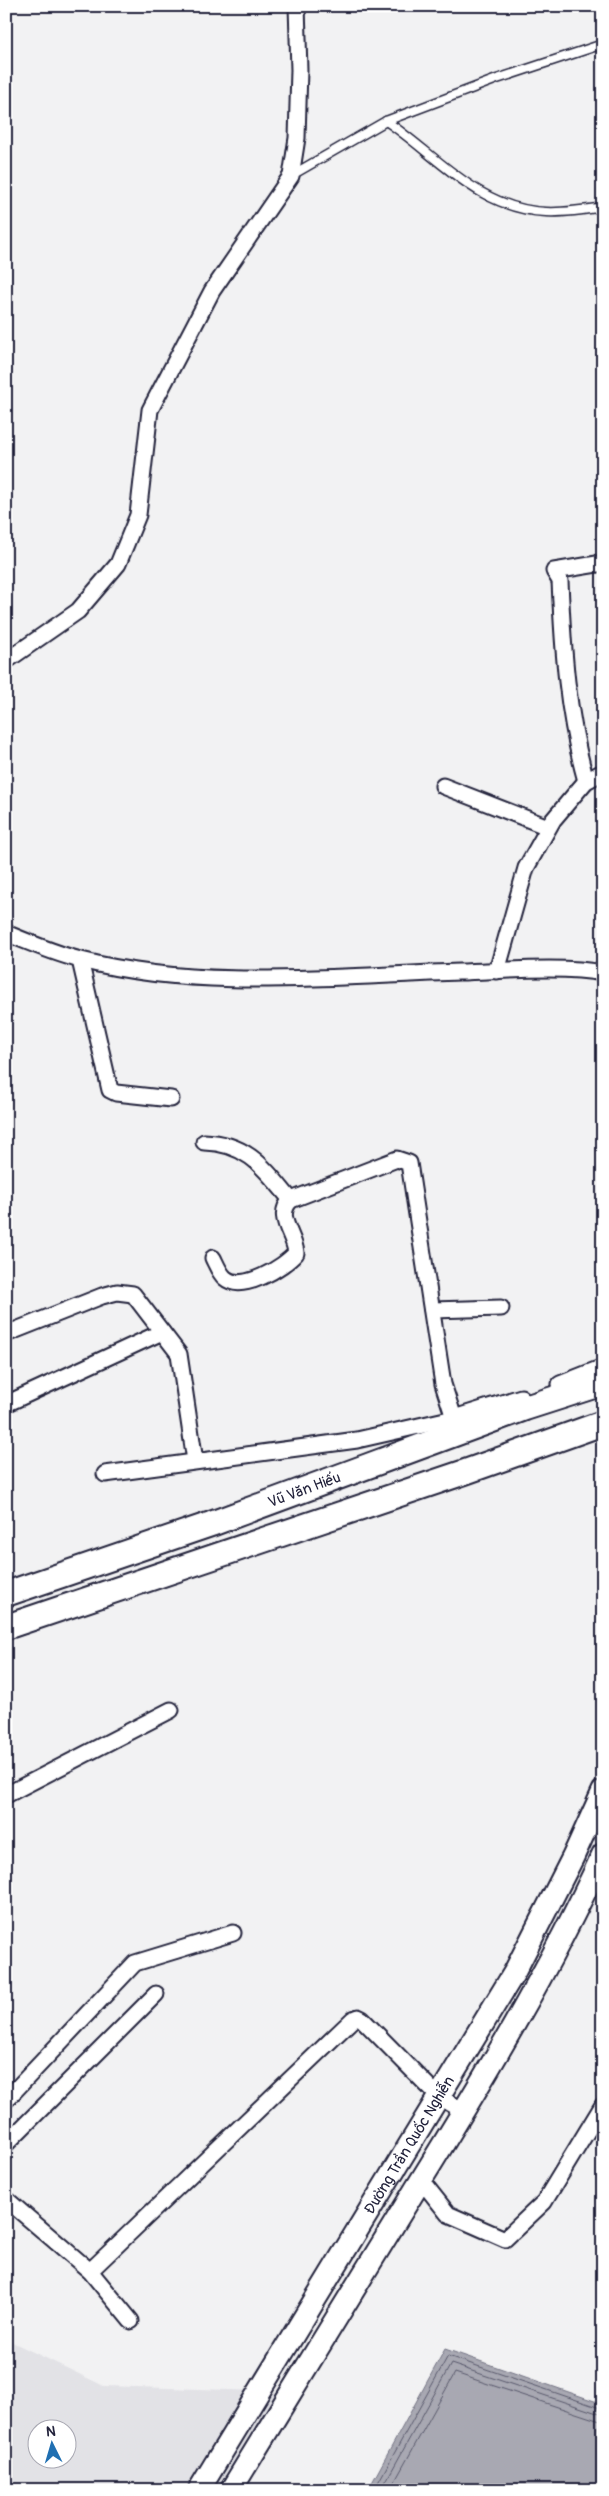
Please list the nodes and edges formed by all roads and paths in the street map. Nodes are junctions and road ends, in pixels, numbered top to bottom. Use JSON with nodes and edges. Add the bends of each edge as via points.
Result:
{"nodes":[{"id":1,"x":297,"y":6,"type":"edge"},
{"id":2,"x":603,"y":44,"type":"edge"},
{"id":3,"x":386,"y":121,"type":"junction"},
{"id":4,"x":291,"y":176,"type":"junction"},
{"id":5,"x":603,"y":207,"type":"edge"},
{"id":6,"x":603,"y":563,"type":"edge"},
{"id":7,"x":6,"y":661,"type":"edge"},
{"id":8,"x":603,"y":772,"type":"edge"},
{"id":9,"x":586,"y":781,"type":"junction"},
{"id":10,"x":443,"y":786,"type":"dead end"},
{"id":11,"x":548,"y":827,"type":"junction"},
{"id":12,"x":6,"y":933,"type":"edge"},
{"id":13,"x":80,"y":960,"type":"junction"},
{"id":14,"x":497,"y":971,"type":"junction"},
{"id":15,"x":603,"y":973,"type":"edge"},
{"id":16,"x":171,"y":1099,"type":"dead end"},
{"id":17,"x":204,"y":1142,"type":"dead end"},
{"id":18,"x":291,"y":1200,"type":"junction"},
{"id":19,"x":213,"y":1258,"type":"dead end"},
{"id":20,"x":502,"y":1308,"type":"dead end"},
{"id":21,"x":432,"y":1310,"type":"junction"},
{"id":22,"x":162,"y":1332,"type":"junction"},
{"id":23,"x":6,"y":1334,"type":"edge"},
{"id":24,"x":603,"y":1367,"type":"edge"},
{"id":25,"x":603,"y":1383,"type":"edge"},
{"id":26,"x":523,"y":1402,"type":"junction"},
{"id":27,"x":6,"y":1404,"type":"edge"},
{"id":28,"x":454,"y":1418,"type":"junction"},
{"id":29,"x":603,"y":1423,"type":"edge"},
{"id":30,"x":195,"y":1461,"type":"junction"},
{"id":31,"x":105,"y":1474,"type":"dead end"},
{"id":32,"x":6,"y":1594,"type":"edge"},
{"id":33,"x":6,"y":1627,"type":"edge"},
{"id":34,"x":171,"y":1710,"type":"dead end"},
{"id":35,"x":603,"y":1791,"type":"edge"},
{"id":36,"x":6,"y":1795,"type":"edge"},
{"id":37,"x":603,"y":1854,"type":"edge"},
{"id":38,"x":233,"y":1934,"type":"dead end"},
{"id":39,"x":156,"y":1994,"type":"dead end"},
{"id":40,"x":439,"y":2097,"type":"junction"},
{"id":41,"x":6,"y":2100,"type":"edge"},
{"id":42,"x":603,"y":2105,"type":"edge"},
{"id":43,"x":464,"y":2111,"type":"junction"},
{"id":44,"x":6,"y":2144,"type":"edge"},
{"id":45,"x":418,"y":2185,"type":"junction"},
{"id":46,"x":6,"y":2199,"type":"edge"},
{"id":47,"x":90,"y":2271,"type":"junction"},
{"id":48,"x":131,"y":2321,"type":"dead end"},
{"id":49,"x":200,"y":2490,"type":"edge"},
{"id":50,"x":231,"y":2490,"type":"edge"}],
"edges":[{"from":1,"to":4,"type":"street","via":[[297,138]]},
{"from":2,"to":3,"type":"lane"},
{"from":3,"to":4,"type":"lane"},
{"from":3,"to":5,"type":"lane","via":[[463,182],[508,206],[545,212]]},
{"from":4,"to":7,"type":"street","via":[[212,291],[150,410],[138,515],[118,564],[78,611]]},
{"from":6,"to":9,"type":"street","via":[[554,571],[560,582],[567,690],[574,736]]},
{"from":8,"to":9,"type":"street"},
{"from":9,"to":11,"type":"street"},
{"from":10,"to":11,"type":"street"},
{"from":11,"to":14,"type":"street","via":[[526,868]]},
{"from":12,"to":13,"type":"street"},
{"from":13,"to":14,"type":"street","via":[[132,970],[238,980]]},
{"from":13,"to":16,"type":"street","via":[[110,1090]]},
{"from":14,"to":15,"type":"street"},
{"from":17,"to":18,"type":"street","via":[[231,1145],[252,1157]]},
{"from":18,"to":19,"type":"street","via":[[285,1205],[285,1224],[295,1242],[296,1254],[289,1261],[254,1280],[236,1282],[225,1278]]},
{"from":18,"to":21,"type":"street","via":[[397,1159],[409,1163]]},
{"from":20,"to":21,"type":"street"},
{"from":21,"to":28,"type":"street","via":[[443,1384]]},
{"from":22,"to":23,"type":"street","via":[[133,1294],[117,1292]]},
{"from":22,"to":27,"type":"street"},
{"from":22,"to":30,"type":"street","via":[[179,1354]]},
{"from":24,"to":26,"type":"street"},
{"from":25,"to":26,"type":"main road","name":"Vũ Văn Hiếu"},
{"from":26,"to":28,"type":"street"},
{"from":26,"to":32,"type":"main road","name":"Vũ Văn Hiếu","via":[[202,1527]]},
{"from":28,"to":30,"type":"street","via":[[356,1440]]},
{"from":29,"to":33,"type":"main road","via":[[456,1476]]},
{"from":30,"to":31,"type":"street"},
{"from":34,"to":36,"type":"street"},
{"from":35,"to":40,"type":"main road","name":"Đường Trần Quốc Nghiễn","via":[[528,1947]]},
{"from":37,"to":43,"type":"main road","name":"Đường Trần Quốc Nghiễn","via":[[541,1979]]},
{"from":38,"to":41,"type":"street","via":[[135,1963]]},
{"from":39,"to":44,"type":"street"},
{"from":40,"to":43,"type":"street"},
{"from":40,"to":47,"type":"street","via":[[358,2017],[346,2024]]},
{"from":40,"to":49,"type":"main road","name":"Đường Trần Quốc Nghiễn"},
{"from":42,"to":45,"type":"street","via":[[544,2202],[505,2239],[448,2214]]},
{"from":43,"to":45,"type":"main road","name":"Đường Trần Quốc Nghiễn"},
{"from":45,"to":50,"type":"main road","name":"Đường Trần Quốc Nghiễn"},
{"from":46,"to":47,"type":"street"},
{"from":47,"to":48,"type":"street"}]}
